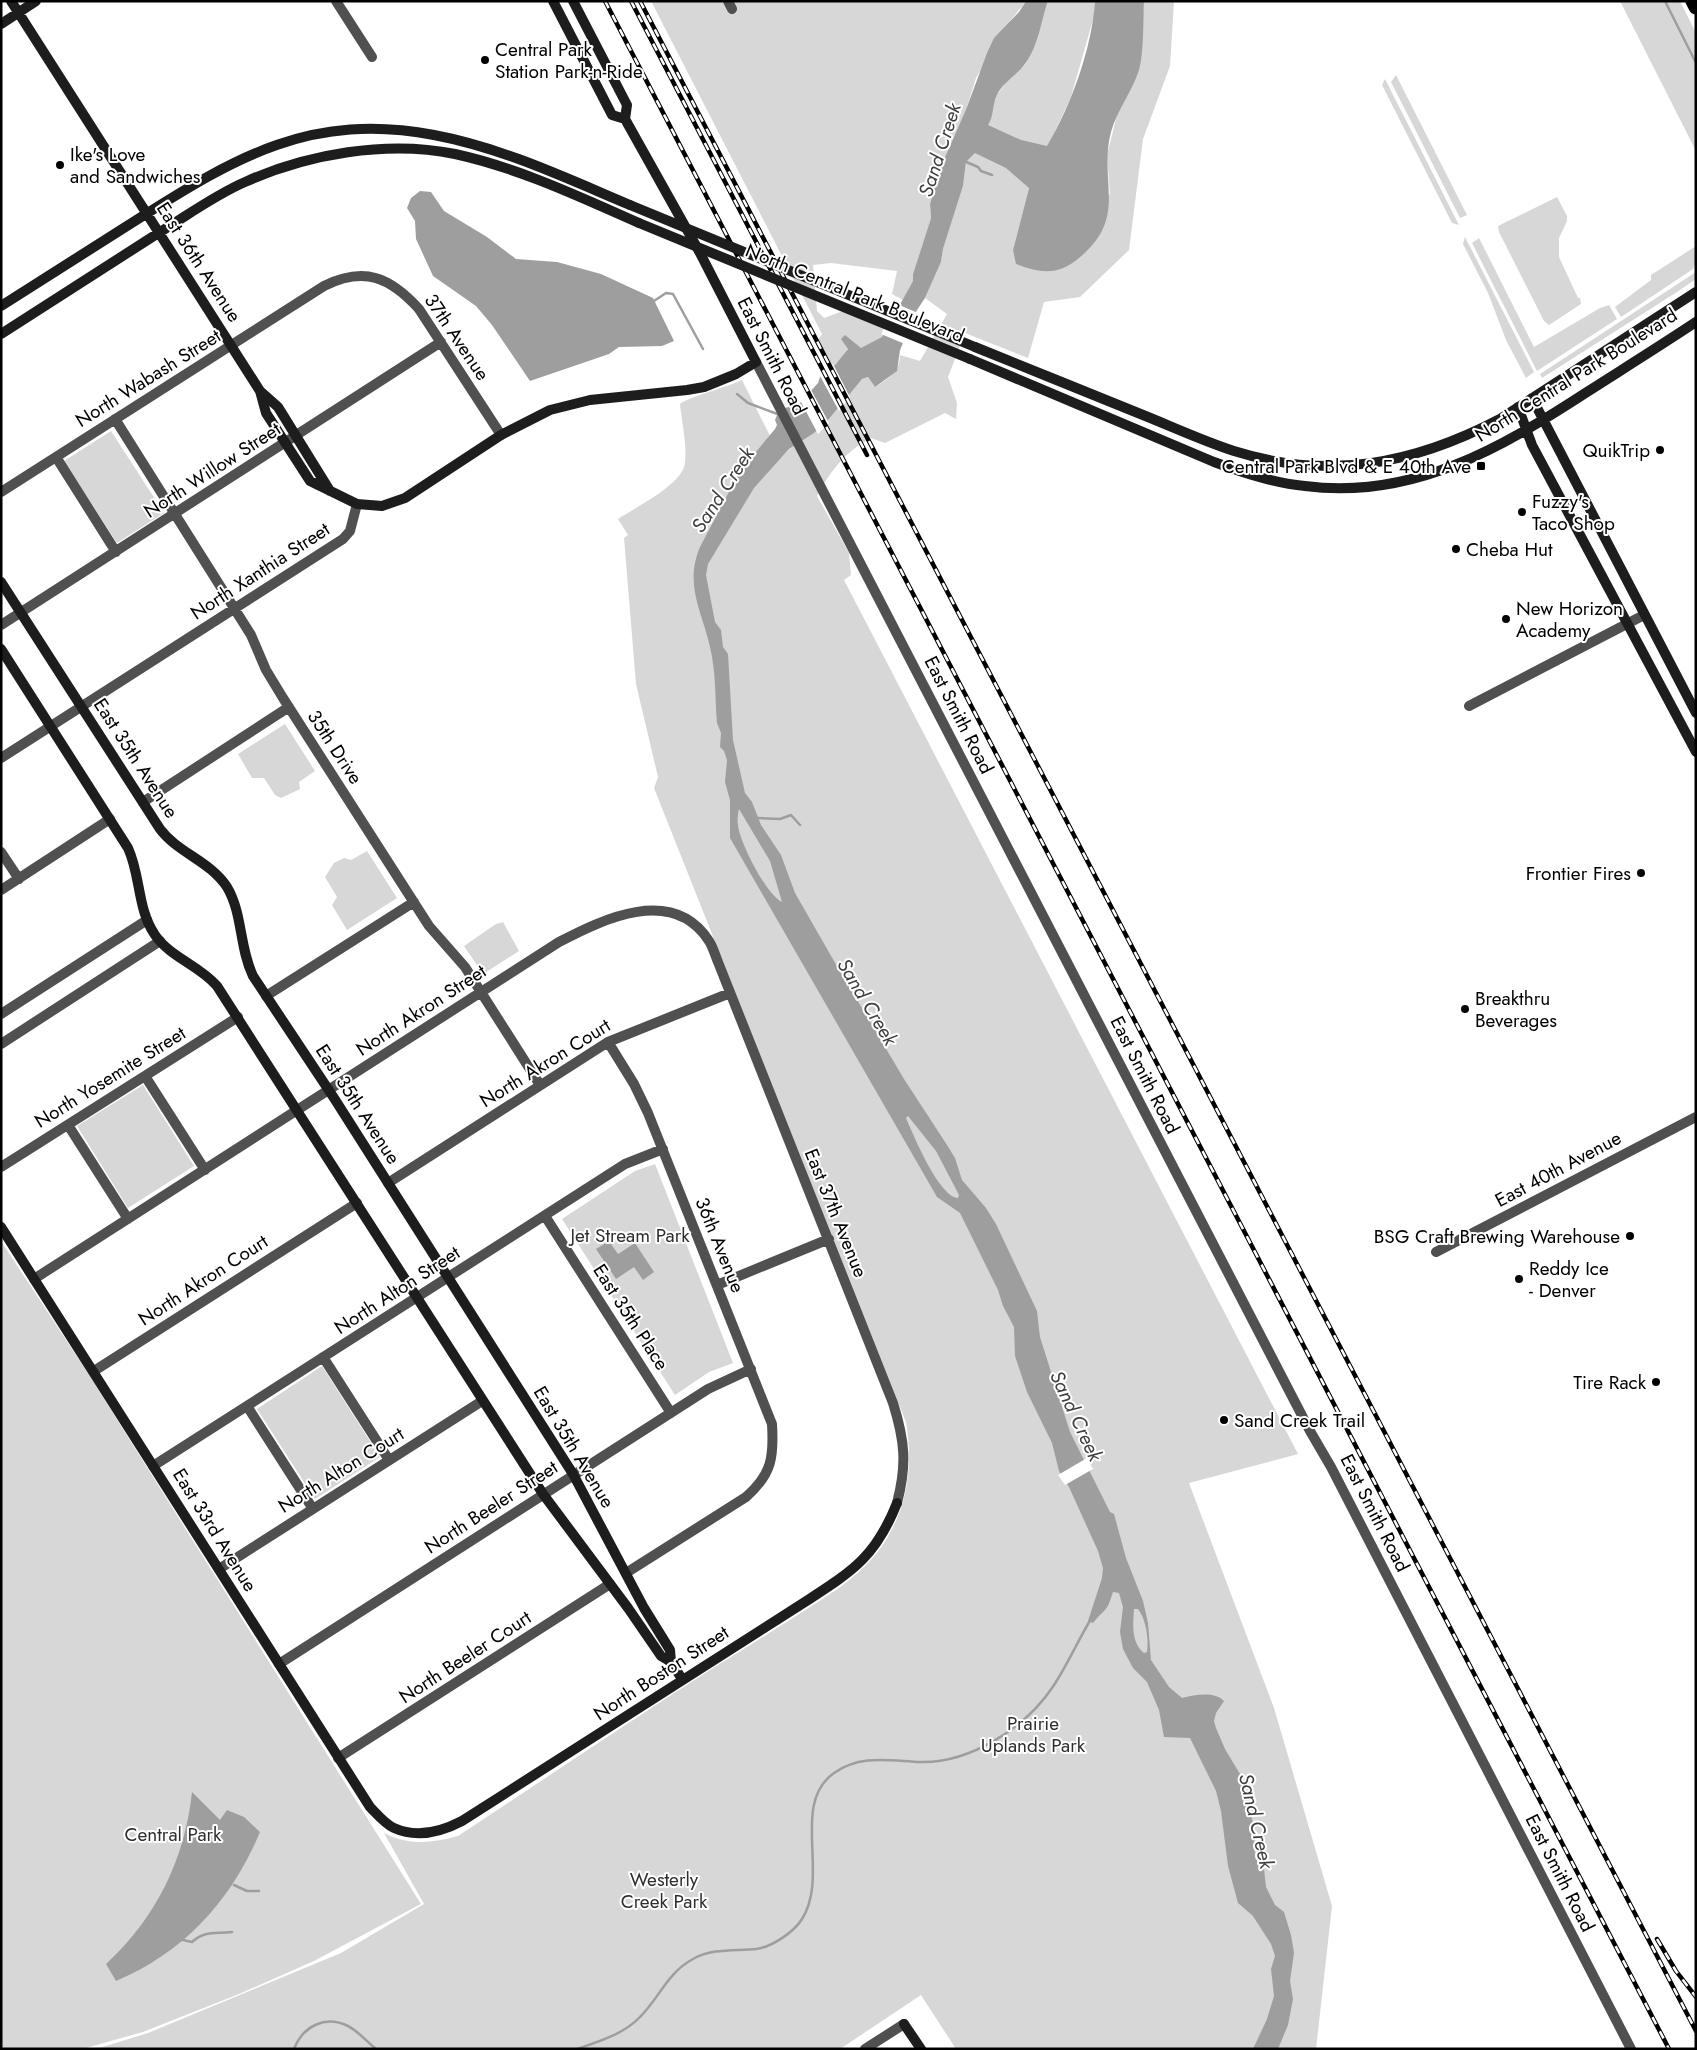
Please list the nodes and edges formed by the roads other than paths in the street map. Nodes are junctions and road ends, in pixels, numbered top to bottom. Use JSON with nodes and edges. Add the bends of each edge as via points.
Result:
{"nodes":[{"id":1,"x":11,"y":1,"type":"edge"},
{"id":2,"x":36,"y":1,"type":"edge"},
{"id":3,"x":336,"y":1,"type":"edge"},
{"id":4,"x":553,"y":1,"type":"edge"},
{"id":5,"x":573,"y":1,"type":"edge"},
{"id":6,"x":1693,"y":1,"type":"edge"},
{"id":7,"x":1696,"y":7,"type":"edge"},
{"id":8,"x":18,"y":13,"type":"junction"},
{"id":9,"x":1,"y":24,"type":"edge"},
{"id":10,"x":372,"y":56,"type":"dead end"},
{"id":11,"x":625,"y":119,"type":"junction"},
{"id":12,"x":147,"y":213,"type":"junction"},
{"id":13,"x":159,"y":233,"type":"junction"},
{"id":14,"x":370,"y":276,"type":"joint"},
{"id":15,"x":1696,"y":292,"type":"edge"},
{"id":16,"x":1,"y":306,"type":"edge"},
{"id":17,"x":1696,"y":322,"type":"edge"},
{"id":18,"x":1,"y":334,"type":"edge"},
{"id":19,"x":441,"y":342,"type":"junction"},
{"id":20,"x":231,"y":345,"type":"junction"},
{"id":21,"x":756,"y":362,"type":"junction"},
{"id":22,"x":260,"y":391,"type":"junction"},
{"id":23,"x":1532,"y":398,"type":"junction"},
{"id":24,"x":1518,"y":407,"type":"junction"},
{"id":25,"x":115,"y":419,"type":"junction"},
{"id":26,"x":1543,"y":420,"type":"junction"},
{"id":27,"x":1527,"y":430,"type":"junction"},
{"id":28,"x":501,"y":435,"type":"junction"},
{"id":29,"x":297,"y":436,"type":"junction"},
{"id":30,"x":285,"y":444,"type":"junction"},
{"id":31,"x":56,"y":457,"type":"junction"},
{"id":32,"x":330,"y":491,"type":"junction"},
{"id":33,"x":1,"y":492,"type":"edge"},
{"id":34,"x":357,"y":504,"type":"junction"},
{"id":35,"x":175,"y":515,"type":"junction"},
{"id":36,"x":116,"y":552,"type":"junction"},
{"id":37,"x":1,"y":582,"type":"edge"},
{"id":38,"x":234,"y":609,"type":"junction"},
{"id":39,"x":22,"y":612,"type":"junction"},
{"id":40,"x":1644,"y":615,"type":"junction"},
{"id":41,"x":1628,"y":623,"type":"junction"},
{"id":42,"x":1,"y":625,"type":"edge"},
{"id":43,"x":1,"y":649,"type":"edge"},
{"id":44,"x":82,"y":706,"type":"junction"},
{"id":45,"x":1469,"y":706,"type":"dead end"},
{"id":46,"x":289,"y":707,"type":"junction"},
{"id":47,"x":1696,"y":714,"type":"edge"},
{"id":48,"x":51,"y":726,"type":"junction"},
{"id":49,"x":1696,"y":752,"type":"edge"},
{"id":50,"x":1,"y":758,"type":"edge"},
{"id":51,"x":143,"y":802,"type":"junction"},
{"id":52,"x":110,"y":820,"type":"junction"},
{"id":53,"x":1,"y":852,"type":"edge"},
{"id":54,"x":19,"y":879,"type":"junction"},
{"id":55,"x":1,"y":890,"type":"edge"},
{"id":56,"x":414,"y":902,"type":"junction"},
{"id":57,"x":147,"y":920,"type":"junction"},
{"id":58,"x":160,"y":941,"type":"junction"},
{"id":59,"x":709,"y":941,"type":"joint"},
{"id":60,"x":481,"y":992,"type":"junction"},
{"id":61,"x":730,"y":993,"type":"junction"},
{"id":62,"x":266,"y":996,"type":"junction"},
{"id":63,"x":1,"y":1014,"type":"edge"},
{"id":64,"x":238,"y":1017,"type":"junction"},
{"id":65,"x":608,"y":1042,"type":"junction"},
{"id":66,"x":1,"y":1044,"type":"edge"},
{"id":67,"x":145,"y":1076,"type":"junction"},
{"id":68,"x":540,"y":1085,"type":"junction"},
{"id":69,"x":329,"y":1090,"type":"junction"},
{"id":70,"x":298,"y":1110,"type":"junction"},
{"id":71,"x":1696,"y":1117,"type":"edge"},
{"id":72,"x":68,"y":1125,"type":"junction"},
{"id":73,"x":663,"y":1149,"type":"junction"},
{"id":74,"x":1,"y":1167,"type":"edge"},
{"id":75,"x":205,"y":1170,"type":"junction"},
{"id":76,"x":388,"y":1183,"type":"junction"},
{"id":77,"x":357,"y":1203,"type":"junction"},
{"id":78,"x":545,"y":1216,"type":"junction"},
{"id":79,"x":128,"y":1219,"type":"junction"},
{"id":80,"x":1,"y":1227,"type":"edge"},
{"id":81,"x":829,"y":1240,"type":"junction"},
{"id":82,"x":1436,"y":1252,"type":"dead end"},
{"id":83,"x":448,"y":1278,"type":"junction"},
{"id":84,"x":34,"y":1279,"type":"junction"},
{"id":85,"x":717,"y":1285,"type":"junction"},
{"id":86,"x":417,"y":1298,"type":"junction"},
{"id":87,"x":324,"y":1357,"type":"junction"},
{"id":88,"x":751,"y":1370,"type":"junction"},
{"id":89,"x":94,"y":1371,"type":"junction"},
{"id":90,"x":482,"y":1401,"type":"junction"},
{"id":91,"x":247,"y":1406,"type":"junction"},
{"id":92,"x":671,"y":1413,"type":"junction"},
{"id":93,"x":389,"y":1460,"type":"junction"},
{"id":94,"x":153,"y":1466,"type":"junction"},
{"id":95,"x":573,"y":1474,"type":"junction"},
{"id":96,"x":543,"y":1494,"type":"junction"},
{"id":97,"x":896,"y":1503,"type":"joint"},
{"id":98,"x":313,"y":1509,"type":"junction"},
{"id":99,"x":219,"y":1569,"type":"junction"},
{"id":100,"x":626,"y":1573,"type":"junction"},
{"id":101,"x":610,"y":1584,"type":"junction"},
{"id":102,"x":671,"y":1662,"type":"junction"},
{"id":103,"x":279,"y":1664,"type":"junction"},
{"id":104,"x":682,"y":1679,"type":"junction"},
{"id":105,"x":338,"y":1758,"type":"junction"},
{"id":106,"x":414,"y":1833,"type":"joint"},
{"id":107,"x":865,"y":2049,"type":"edge"},
{"id":108,"x":921,"y":2049,"type":"edge"},
{"id":109,"x":1631,"y":2049,"type":"edge"}],
"edges":[{"from":1,"to":8,"type":"street","name":"East 36th Avenue"},
{"from":2,"to":8,"type":"street"},
{"from":3,"to":10,"type":"street"},
{"from":4,"to":11,"type":"street","name":"East Smith Road","via":[[612,115]]},
{"from":5,"to":11,"type":"street","name":"East Smith Road","via":[[627,105]]},
{"from":6,"to":7,"type":"highway"},
{"from":8,"to":9,"type":"street"},
{"from":8,"to":12,"type":"street","name":"East 36th Avenue"},
{"from":11,"to":21,"type":"street","name":"East Smith Road"},
{"from":12,"to":13,"type":"street","name":"East 36th Avenue"},
{"from":12,"to":16,"type":"street","name":"North Central Park Boulevard"},
{"from":12,"to":24,"type":"street","name":"North Central Park Boulevard","bridge":true,"via":[[215,171],[254,152],[316,134],[374,129],[434,135],[528,162],[1233,450],[1292,463],[1358,465],[1405,458],[1465,436]]},
{"from":13,"to":18,"type":"street","name":"North Central Park Boulevard"},
{"from":13,"to":20,"type":"street","name":"East 36th Avenue"},
{"from":13,"to":27,"type":"street","name":"North Central Park Boulevard","bridge":true,"via":[[230,189],[274,170],[344,154],[405,150],[449,153],[568,192],[1214,462],[1252,475],[1305,486],[1371,486],[1423,477],[1468,461]]},
{"from":14,"to":19,"type":"street","name":"37th Avenue","via":[[404,291]]},
{"from":14,"to":20,"type":"street","name":"North Wabash Street","via":[[344,278],[324,286]]},
{"from":15,"to":23,"type":"street","name":"North Central Park Boulevard"},
{"from":17,"to":26,"type":"street","name":"North Central Park Boulevard"},
{"from":19,"to":28,"type":"street","name":"37th Avenue"},
{"from":19,"to":29,"type":"street","name":"North Willow Street"},
{"from":20,"to":22,"type":"street","name":"East 36th Avenue"},
{"from":20,"to":25,"type":"street","name":"North Wabash Street"},
{"from":21,"to":28,"type":"street","via":[[720,381],[696,388],[563,405]]},
{"from":21,"to":109,"type":"street","name":"East Smith Road"},
{"from":22,"to":29,"type":"street","name":"East 36th Avenue","via":[[278,407]]},
{"from":22,"to":30,"type":"street","name":"East 36th Avenue","via":[[266,413]]},
{"from":23,"to":24,"type":"street","name":"North Central Park Boulevard"},
{"from":23,"to":26,"type":"street"},
{"from":24,"to":27,"type":"street"},
{"from":25,"to":31,"type":"street","name":"North Wabash Street"},
{"from":25,"to":35,"type":"street","name":"35th Drive"},
{"from":26,"to":27,"type":"street","name":"North Central Park Boulevard"},
{"from":26,"to":40,"type":"street"},
{"from":27,"to":41,"type":"street","via":[[1532,445]]},
{"from":28,"to":34,"type":"street","via":[[400,500],[382,506]]},
{"from":29,"to":30,"type":"street","name":"North Willow Street"},
{"from":29,"to":32,"type":"street","name":"East 36th Avenue"},
{"from":30,"to":32,"type":"street","name":"East 36th Avenue","via":[[310,481]]},
{"from":30,"to":35,"type":"street","name":"North Willow Street"},
{"from":31,"to":33,"type":"street","name":"North Wabash Street"},
{"from":31,"to":36,"type":"street"},
{"from":32,"to":34,"type":"street","name":"East 36th Avenue"},
{"from":34,"to":38,"type":"street","name":"North Xanthia Street","via":[[350,531],[343,539]]},
{"from":35,"to":36,"type":"street","name":"North Willow Street"},
{"from":35,"to":38,"type":"street","name":"35th Drive"},
{"from":36,"to":39,"type":"street","name":"North Willow Street"},
{"from":37,"to":39,"type":"street","name":"East 35th Avenue"},
{"from":38,"to":44,"type":"street","name":"North Xanthia Street"},
{"from":38,"to":46,"type":"street","name":"35th Drive"},
{"from":39,"to":42,"type":"street","name":"North Willow Street"},
{"from":39,"to":44,"type":"street","name":"East 35th Avenue"},
{"from":40,"to":41,"type":"street"},
{"from":40,"to":47,"type":"street"},
{"from":41,"to":45,"type":"street"},
{"from":41,"to":49,"type":"street"},
{"from":43,"to":48,"type":"street","name":"East 35th Avenue"},
{"from":44,"to":48,"type":"street","name":"North Xanthia Street"},
{"from":44,"to":51,"type":"street","name":"East 35th Avenue"},
{"from":46,"to":51,"type":"street"},
{"from":46,"to":56,"type":"street","name":"35th Drive"},
{"from":48,"to":50,"type":"street","name":"North Xanthia Street"},
{"from":48,"to":52,"type":"street","name":"East 35th Avenue"},
{"from":51,"to":62,"type":"street","name":"East 35th Avenue","via":[[165,836],[209,867],[227,889],[238,914],[247,964]]},
{"from":52,"to":54,"type":"street"},
{"from":52,"to":57,"type":"street","name":"East 35th Avenue","via":[[133,858]]},
{"from":53,"to":54,"type":"street"},
{"from":54,"to":55,"type":"street"},
{"from":56,"to":60,"type":"street","name":"35th Drive"},
{"from":56,"to":62,"type":"street"},
{"from":57,"to":58,"type":"street","name":"East 35th Avenue"},
{"from":57,"to":63,"type":"street"},
{"from":58,"to":64,"type":"street","name":"East 35th Avenue","via":[[172,954],[213,982]]},
{"from":58,"to":66,"type":"street"},
{"from":59,"to":60,"type":"street","name":"North Akron Street","via":[[689,921],[673,913],[638,910],[583,930]]},
{"from":59,"to":61,"type":"street","name":"East 37th Avenue"},
{"from":60,"to":68,"type":"street","name":"35th Drive"},
{"from":60,"to":69,"type":"street","name":"North Akron Street"},
{"from":61,"to":65,"type":"street","name":"North Akron Court"},
{"from":61,"to":81,"type":"street","name":"East 37th Avenue"},
{"from":62,"to":69,"type":"street","name":"East 35th Avenue"},
{"from":64,"to":67,"type":"street","name":"North Yosemite Street"},
{"from":64,"to":70,"type":"street","name":"East 35th Avenue"},
{"from":65,"to":68,"type":"street","name":"North Akron Court"},
{"from":65,"to":73,"type":"street","name":"36th Avenue","via":[[640,1094]]},
{"from":67,"to":72,"type":"street","name":"North Yosemite Street"},
{"from":67,"to":75,"type":"street"},
{"from":68,"to":76,"type":"street","name":"North Akron Court"},
{"from":69,"to":70,"type":"street","name":"North Akron Street"},
{"from":69,"to":76,"type":"street","name":"East 35th Avenue"},
{"from":70,"to":75,"type":"street","name":"North Akron Street"},
{"from":70,"to":77,"type":"street","name":"East 35th Avenue"},
{"from":71,"to":82,"type":"street","name":"East 40th Avenue"},
{"from":72,"to":74,"type":"street","name":"North Yosemite Street"},
{"from":72,"to":79,"type":"street"},
{"from":73,"to":78,"type":"street","name":"North Alton Street","via":[[625,1164]]},
{"from":73,"to":85,"type":"street","name":"36th Avenue"},
{"from":75,"to":79,"type":"street","name":"North Akron Street"},
{"from":76,"to":83,"type":"street","name":"East 35th Avenue"},
{"from":77,"to":86,"type":"street","name":"East 35th Avenue"},
{"from":77,"to":89,"type":"street","name":"North Akron Court"},
{"from":78,"to":83,"type":"street","name":"North Alton Street"},
{"from":78,"to":92,"type":"street","name":"East 35th Place"},
{"from":79,"to":84,"type":"street","name":"North Akron Street"},
{"from":80,"to":84,"type":"street","name":"East 33rd Avenue"},
{"from":81,"to":85,"type":"street"},
{"from":81,"to":97,"type":"street","name":"East 37th Avenue","via":[[901,1429],[905,1455]]},
{"from":83,"to":86,"type":"street","name":"North Alton Street"},
{"from":83,"to":95,"type":"street","name":"East 35th Avenue"},
{"from":84,"to":89,"type":"street","name":"East 33rd Avenue"},
{"from":85,"to":88,"type":"street","name":"36th Avenue"},
{"from":86,"to":87,"type":"street","name":"North Alton Street"},
{"from":86,"to":90,"type":"street","name":"East 35th Avenue"},
{"from":87,"to":91,"type":"street","name":"North Alton Street"},
{"from":87,"to":93,"type":"street"},
{"from":88,"to":92,"type":"street","name":"North Beeler Street","via":[[708,1389]]},
{"from":88,"to":100,"type":"street","name":"36th Avenue","via":[[772,1424],[773,1449],[769,1469],[746,1497]]},
{"from":89,"to":94,"type":"street","name":"East 33rd Avenue"},
{"from":90,"to":93,"type":"street","name":"North Alton Court"},
{"from":90,"to":96,"type":"street","name":"East 35th Avenue"},
{"from":91,"to":94,"type":"street","name":"North Alton Street"},
{"from":91,"to":98,"type":"street"},
{"from":92,"to":95,"type":"street","name":"North Beeler Street"},
{"from":93,"to":98,"type":"street","name":"North Alton Court"},
{"from":94,"to":99,"type":"street","name":"East 33rd Avenue"},
{"from":95,"to":96,"type":"street","name":"North Beeler Street"},
{"from":95,"to":100,"type":"street","name":"East 35th Avenue"},
{"from":96,"to":101,"type":"street","name":"East 35th Avenue"},
{"from":96,"to":103,"type":"street","name":"North Beeler Street"},
{"from":97,"to":104,"type":"street","name":"North Boston Street","via":[[878,1543],[864,1560]]},
{"from":98,"to":99,"type":"street","name":"North Alton Court"},
{"from":99,"to":103,"type":"street","name":"East 33rd Avenue"},
{"from":100,"to":102,"type":"street","name":"East 35th Avenue","via":[[670,1650]]},
{"from":101,"to":102,"type":"street","name":"East 35th Avenue","via":[[661,1656]]},
{"from":101,"to":105,"type":"street","name":"North Beeler Court"},
{"from":102,"to":104,"type":"street","name":"East 35th Avenue"},
{"from":103,"to":105,"type":"street","name":"East 33rd Avenue"},
{"from":104,"to":106,"type":"street","name":"North Boston Street","via":[[462,1822],[446,1829]]},
{"from":105,"to":106,"type":"street","name":"East 33rd Avenue","via":[[370,1807],[392,1828]]},
{"from":107,"to":108,"type":"street","via":[[904,2024]]}]}
